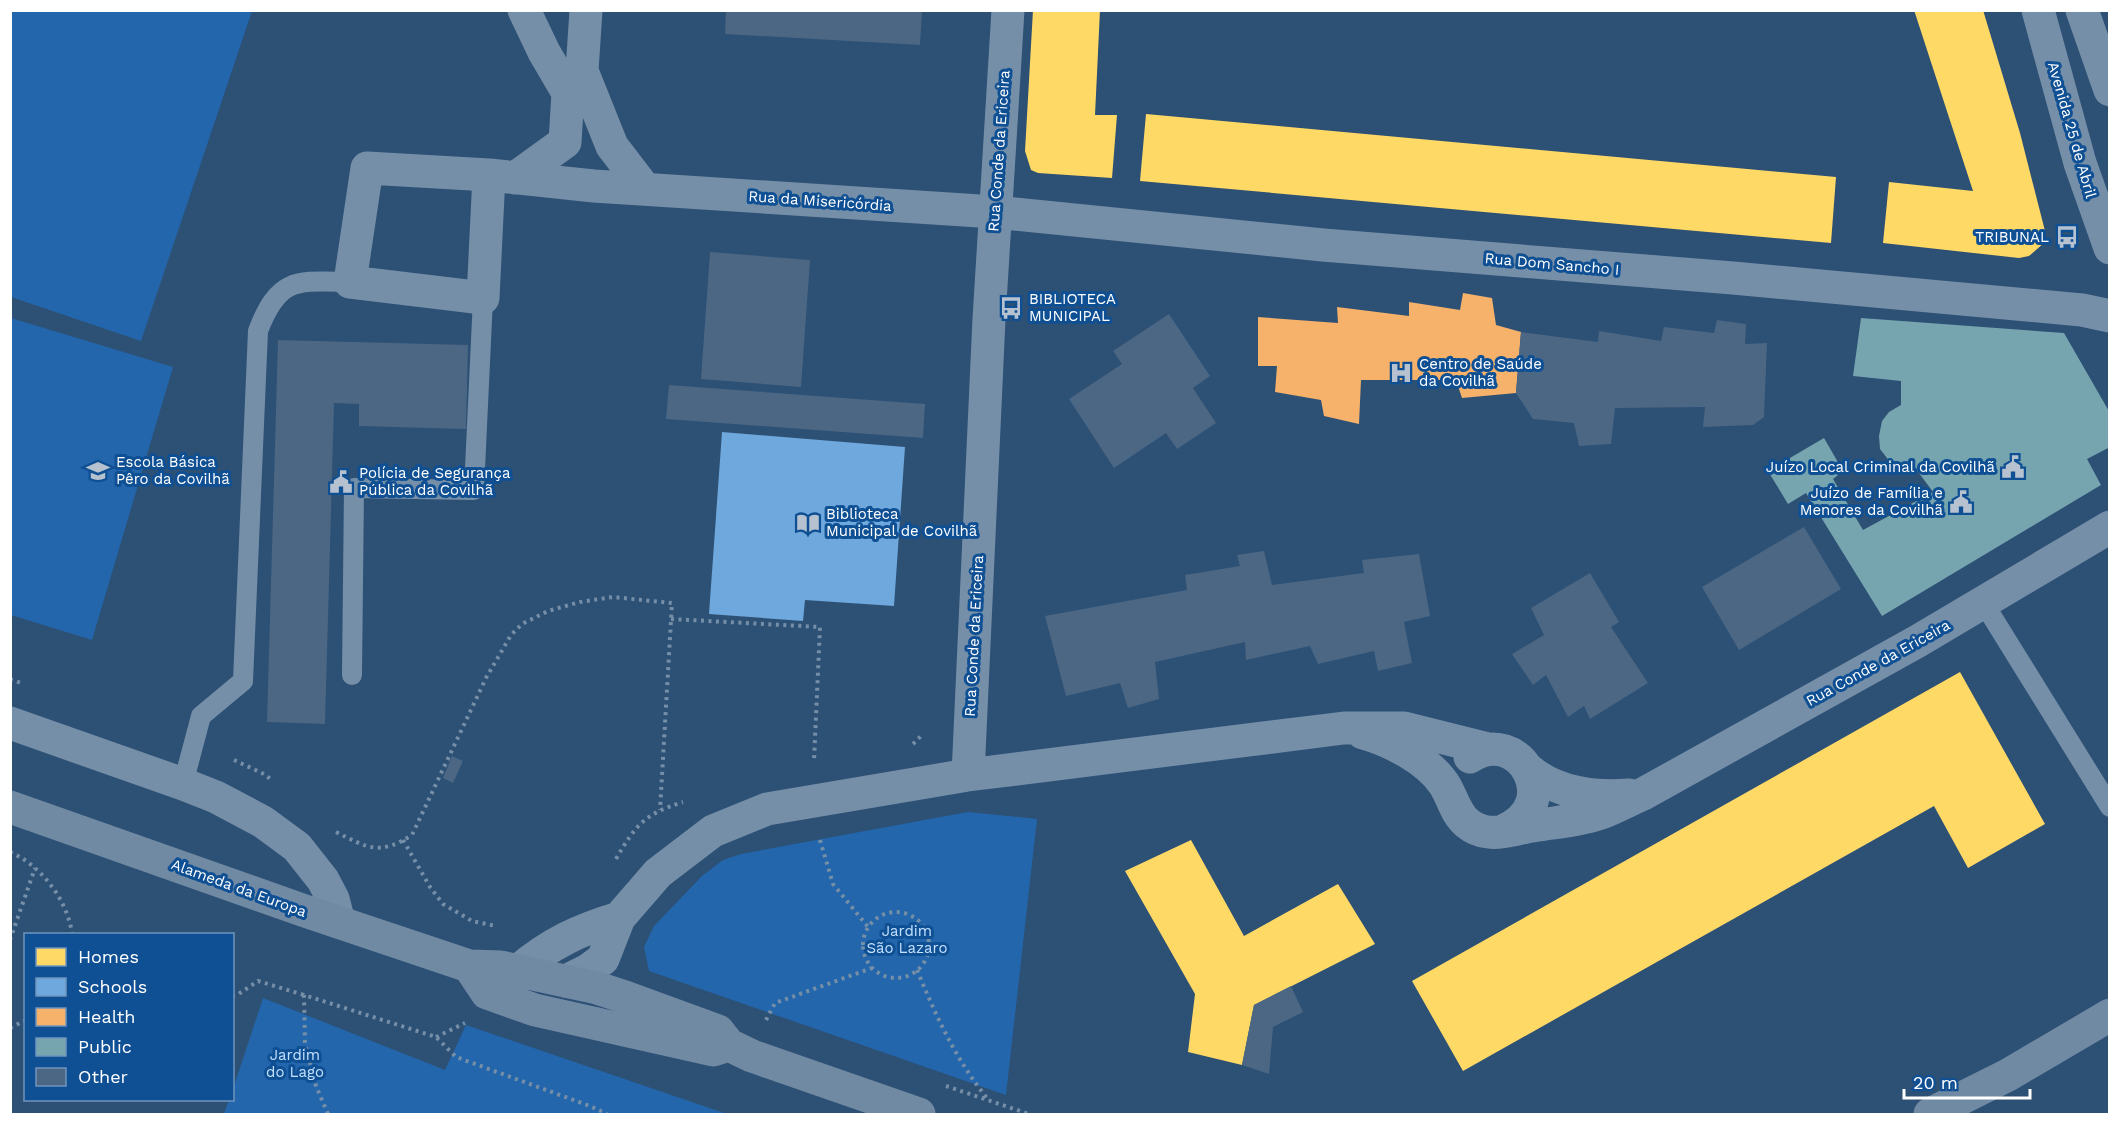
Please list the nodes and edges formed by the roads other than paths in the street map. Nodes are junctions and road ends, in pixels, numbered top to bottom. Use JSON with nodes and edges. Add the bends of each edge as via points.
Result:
{"nodes":[{"id":1,"x":524,"y":10,"type":"edge"},
{"id":2,"x":586,"y":10,"type":"edge"},
{"id":3,"x":1008,"y":10,"type":"edge"},
{"id":4,"x":2038,"y":10,"type":"edge"},
{"id":5,"x":2082,"y":10,"type":"edge"},
{"id":6,"x":2109,"y":90,"type":"edge"},
{"id":7,"x":502,"y":176,"type":"junction"},
{"id":8,"x":645,"y":189,"type":"junction"},
{"id":9,"x":995,"y":212,"type":"junction"},
{"id":10,"x":2109,"y":248,"type":"edge"},
{"id":11,"x":350,"y":282,"type":"junction"},
{"id":12,"x":483,"y":298,"type":"junction"},
{"id":13,"x":2109,"y":316,"type":"edge"},
{"id":14,"x":2109,"y":527,"type":"edge"},
{"id":15,"x":1983,"y":602,"type":"junction"},
{"id":16,"x":352,"y":675,"type":"dead end"},
{"id":17,"x":10,"y":723,"type":"edge"},
{"id":18,"x":1344,"y":728,"type":"junction"},
{"id":19,"x":1488,"y":749,"type":"junction"},
{"id":20,"x":1529,"y":770,"type":"junction"},
{"id":21,"x":968,"y":775,"type":"junction"},
{"id":22,"x":183,"y":784,"type":"junction"},
{"id":23,"x":1643,"y":794,"type":"junction"},
{"id":24,"x":1452,"y":798,"type":"junction"},
{"id":25,"x":10,"y":807,"type":"edge"},
{"id":26,"x":2109,"y":807,"type":"edge"},
{"id":27,"x":1503,"y":831,"type":"junction"},
{"id":28,"x":619,"y":918,"type":"junction"},
{"id":29,"x":339,"y":922,"type":"junction"},
{"id":30,"x":469,"y":966,"type":"junction"},
{"id":31,"x":518,"y":971,"type":"junction"},
{"id":32,"x":566,"y":981,"type":"junction"},
{"id":33,"x":625,"y":997,"type":"junction"},
{"id":34,"x":2109,"y":1015,"type":"edge"},
{"id":35,"x":729,"y":1045,"type":"junction"},
{"id":36,"x":919,"y":1114,"type":"edge"},
{"id":37,"x":1930,"y":1114,"type":"edge"}],
"edges":[{"from":1,"to":7,"type":"street","via":[[568,93],[565,142]]},
{"from":2,"to":8,"type":"street","via":[[582,71],[612,146]]},
{"from":3,"to":9,"type":"street","name":"Rua Conde da Ericeira"},
{"from":4,"to":10,"type":"street","name":"Avenida 25 de Abril","via":[[2080,163]]},
{"from":5,"to":6,"type":"street"},
{"from":7,"to":8,"type":"street","name":"Rua da Misericórdia"},
{"from":7,"to":11,"type":"street","name":"Rua da Misericórdia","via":[[367,168]]},
{"from":7,"to":12,"type":"street"},
{"from":8,"to":9,"type":"street","name":"Rua da Misericórdia"},
{"from":9,"to":13,"type":"street","name":"Rua Dom Sancho I","via":[[1323,245],[2082,310]]},
{"from":9,"to":21,"type":"street","name":"Rua Conde da Ericeira"},
{"from":11,"to":12,"type":"street"},
{"from":11,"to":22,"type":"lane","via":[[308,281],[286,287],[267,306],[258,331],[243,681],[201,716]]},
{"from":12,"to":16,"type":"lane","via":[[474,490],[354,488]]},
{"from":14,"to":15,"type":"street","name":"Rua Conde da Ericeira"},
{"from":15,"to":23,"type":"street","name":"Rua Conde da Ericeira"},
{"from":15,"to":26,"type":"lane"},
{"from":17,"to":22,"type":"street"},
{"from":18,"to":19,"type":"street","name":"Rua Conde da Ericeira","via":[[1404,728]]},
{"from":18,"to":21,"type":"street","name":"Rua Conde da Ericeira"},
{"from":18,"to":24,"type":"street","name":"Rua Conde da Ericeira","via":[[1378,737],[1419,760],[1442,781]]},
{"from":19,"to":20,"type":"street","name":"Rua Conde da Ericeira","via":[[1518,758]]},
{"from":19,"to":24,"type":"street","via":[[1475,753],[1460,766],[1452,785]]},
{"from":20,"to":23,"type":"street","name":"Rua Conde da Ericeira","via":[[1543,782],[1574,792],[1614,797]]},
{"from":20,"to":27,"type":"street","via":[[1534,789],[1531,807],[1525,818]]},
{"from":21,"to":28,"type":"street","via":[[767,809],[713,831],[658,873]]},
{"from":22,"to":29,"type":"street","via":[[263,822],[297,847],[323,879]]},
{"from":23,"to":27,"type":"street","name":"Rua Conde da Ericeira","via":[[1570,822]]},
{"from":24,"to":27,"type":"street","name":"Rua Conde da Ericeira","via":[[1456,811],[1476,829]]},
{"from":25,"to":29,"type":"main road","name":"Alameda da Europa"},
{"from":28,"to":31,"type":"street","via":[[585,928],[537,955]]},
{"from":28,"to":32,"type":"street","via":[[603,959]]},
{"from":28,"to":33,"type":"street","via":[[614,968]]},
{"from":29,"to":30,"type":"main road","name":"Alameda da Europa"},
{"from":30,"to":31,"type":"main road","name":"Alameda da Europa"},
{"from":30,"to":35,"type":"main road","name":"Alameda da Europa","via":[[487,993],[535,1010],[713,1050]]},
{"from":31,"to":32,"type":"main road","name":"Alameda da Europa"},
{"from":32,"to":33,"type":"main road","name":"Alameda da Europa"},
{"from":33,"to":35,"type":"main road","name":"Alameda da Europa","via":[[718,1031]]},
{"from":34,"to":37,"type":"main road","via":[[2008,1075]]},
{"from":35,"to":36,"type":"main road","name":"Alameda da Europa"}]}
